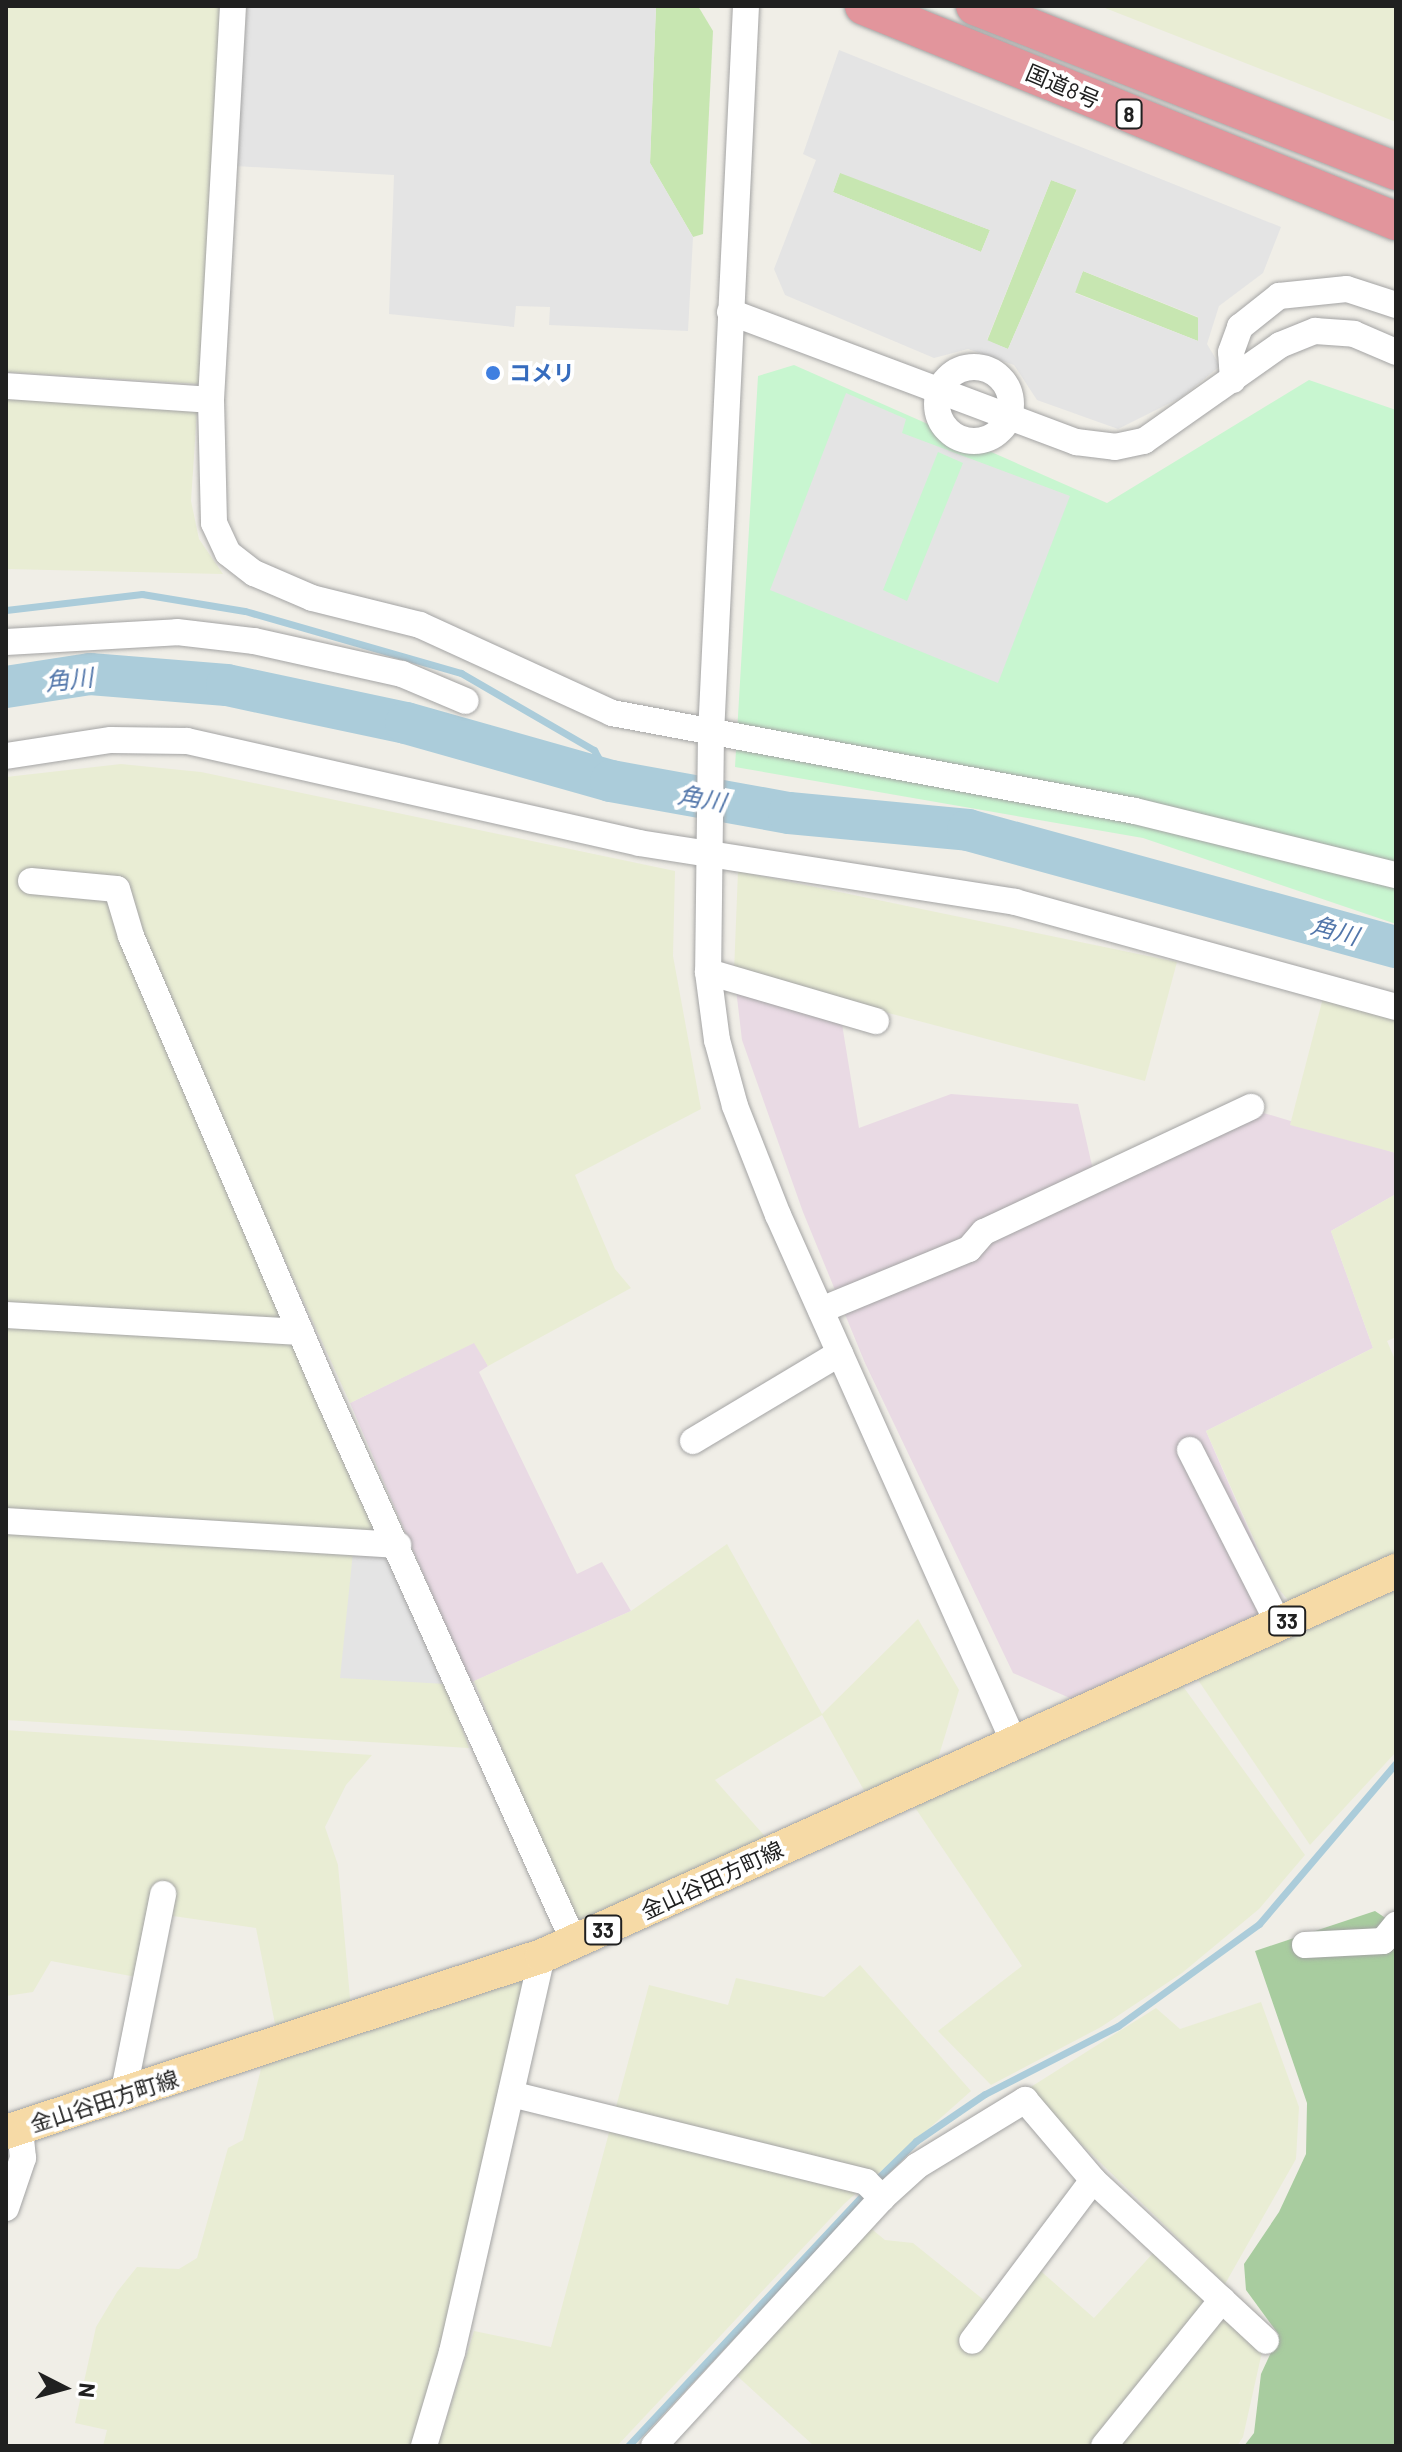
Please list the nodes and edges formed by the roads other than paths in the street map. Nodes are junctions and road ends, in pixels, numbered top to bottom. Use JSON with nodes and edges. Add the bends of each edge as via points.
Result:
{"nodes":[{"id":1,"x":233,"y":6,"type":"edge"},
{"id":2,"x":746,"y":6,"type":"edge"},
{"id":3,"x":864,"y":6,"type":"edge"},
{"id":4,"x":975,"y":6,"type":"edge"},
{"id":5,"x":1396,"y":171,"type":"edge"},
{"id":6,"x":1396,"y":221,"type":"edge"},
{"id":7,"x":1396,"y":305,"type":"edge"},
{"id":8,"x":730,"y":312,"type":"junction"},
{"id":9,"x":1396,"y":352,"type":"edge"},
{"id":10,"x":1233,"y":380,"type":"junction"},
{"id":11,"x":6,"y":386,"type":"edge"},
{"id":12,"x":936,"y":389,"type":"junction"},
{"id":13,"x":211,"y":400,"type":"junction"},
{"id":14,"x":1011,"y":417,"type":"junction"},
{"id":15,"x":6,"y":642,"type":"edge"},
{"id":16,"x":466,"y":701,"type":"dead end"},
{"id":17,"x":711,"y":734,"type":"junction"},
{"id":18,"x":6,"y":756,"type":"edge"},
{"id":19,"x":709,"y":851,"type":"junction"},
{"id":20,"x":1396,"y":875,"type":"edge"},
{"id":21,"x":31,"y":881,"type":"dead end"},
{"id":22,"x":708,"y":972,"type":"junction"},
{"id":23,"x":1396,"y":1007,"type":"edge"},
{"id":24,"x":876,"y":1021,"type":"dead end"},
{"id":25,"x":1251,"y":1107,"type":"dead end"},
{"id":26,"x":821,"y":1310,"type":"junction"},
{"id":27,"x":6,"y":1315,"type":"edge"},
{"id":28,"x":301,"y":1332,"type":"junction"},
{"id":29,"x":840,"y":1353,"type":"junction"},
{"id":30,"x":693,"y":1441,"type":"dead end"},
{"id":31,"x":1190,"y":1450,"type":"dead end"},
{"id":32,"x":6,"y":1521,"type":"edge"},
{"id":33,"x":398,"y":1545,"type":"junction"},
{"id":34,"x":1396,"y":1571,"type":"edge"},
{"id":35,"x":1279,"y":1625,"type":"junction"},
{"id":36,"x":1013,"y":1740,"type":"junction"},
{"id":37,"x":163,"y":1894,"type":"dead end"},
{"id":38,"x":1396,"y":1925,"type":"edge"},
{"id":39,"x":574,"y":1942,"type":"junction"},
{"id":40,"x":1305,"y":1945,"type":"dead end"},
{"id":41,"x":542,"y":1956,"type":"junction"},
{"id":42,"x":511,"y":2094,"type":"junction"},
{"id":43,"x":123,"y":2095,"type":"junction"},
{"id":44,"x":13,"y":2130,"type":"edge"},
{"id":45,"x":1093,"y":2180,"type":"junction"},
{"id":46,"x":882,"y":2198,"type":"junction"},
{"id":47,"x":6,"y":2208,"type":"edge"},
{"id":48,"x":1222,"y":2300,"type":"junction"},
{"id":49,"x":972,"y":2341,"type":"dead end"},
{"id":50,"x":1266,"y":2341,"type":"dead end"},
{"id":51,"x":424,"y":2446,"type":"edge"},
{"id":52,"x":654,"y":2446,"type":"edge"},
{"id":53,"x":1104,"y":2446,"type":"edge"}],
"edges":[{"from":1,"to":13,"type":"street"},
{"from":2,"to":8,"type":"street"},
{"from":3,"to":6,"type":"highway","name":"国道8号","number":"8"},
{"from":4,"to":5,"type":"highway","name":"国道8号","number":"8"},
{"from":7,"to":10,"type":"street","via":[[1347,289],[1279,296],[1240,327],[1231,352]]},
{"from":8,"to":12,"type":"street"},
{"from":8,"to":17,"type":"street"},
{"from":9,"to":10,"type":"street","via":[[1354,334],[1315,331],[1280,345]]},
{"from":10,"to":14,"type":"street","via":[[1144,441],[1115,447],[1076,442]]},
{"from":11,"to":13,"type":"street"},
{"from":12,"to":14,"type":"street"},
{"from":12,"to":14,"type":"street","via":[[963,368],[986,368],[1006,386]]},
{"from":12,"to":14,"type":"street","via":[[939,417],[956,436],[989,438]]},
{"from":13,"to":17,"type":"street","via":[[214,523],[228,553],[254,573],[312,598],[420,625],[612,713]]},
{"from":15,"to":16,"type":"street","via":[[177,632],[254,641],[402,674]]},
{"from":17,"to":19,"type":"street"},
{"from":17,"to":20,"type":"street","via":[[1135,811]]},
{"from":18,"to":19,"type":"street","via":[[111,740],[187,741]]},
{"from":19,"to":22,"type":"street"},
{"from":19,"to":23,"type":"street","via":[[1015,902]]},
{"from":21,"to":28,"type":"street","via":[[117,889]]},
{"from":22,"to":24,"type":"street"},
{"from":22,"to":26,"type":"street","via":[[735,1106]]},
{"from":25,"to":26,"type":"street","via":[[984,1232],[969,1249]]},
{"from":26,"to":29,"type":"street"},
{"from":27,"to":28,"type":"street"},
{"from":28,"to":33,"type":"street"},
{"from":29,"to":30,"type":"street"},
{"from":29,"to":36,"type":"street"},
{"from":31,"to":35,"type":"street"},
{"from":32,"to":33,"type":"street"},
{"from":33,"to":39,"type":"street"},
{"from":34,"to":35,"type":"main road","name":"金山谷田方町線","number":"33"},
{"from":35,"to":36,"type":"main road","name":"金山谷田方町線","number":"33"},
{"from":36,"to":39,"type":"main road","name":"金山谷田方町線","number":"33"},
{"from":37,"to":43,"type":"street"},
{"from":38,"to":40,"type":"street","via":[[1383,1941]]},
{"from":39,"to":41,"type":"main road","name":"金山谷田方町線","number":"33"},
{"from":41,"to":42,"type":"street"},
{"from":41,"to":43,"type":"main road","name":"金山谷田方町線","number":"33"},
{"from":42,"to":46,"type":"street","via":[[866,2182]]},
{"from":42,"to":51,"type":"street"},
{"from":43,"to":44,"type":"main road","name":"金山谷田方町線","number":"33"},
{"from":44,"to":47,"type":"street","via":[[23,2158]]},
{"from":45,"to":46,"type":"street","via":[[1025,2100],[917,2166]]},
{"from":45,"to":48,"type":"street"},
{"from":45,"to":49,"type":"street"},
{"from":46,"to":52,"type":"street"},
{"from":48,"to":50,"type":"street"},
{"from":48,"to":53,"type":"street"}]}
